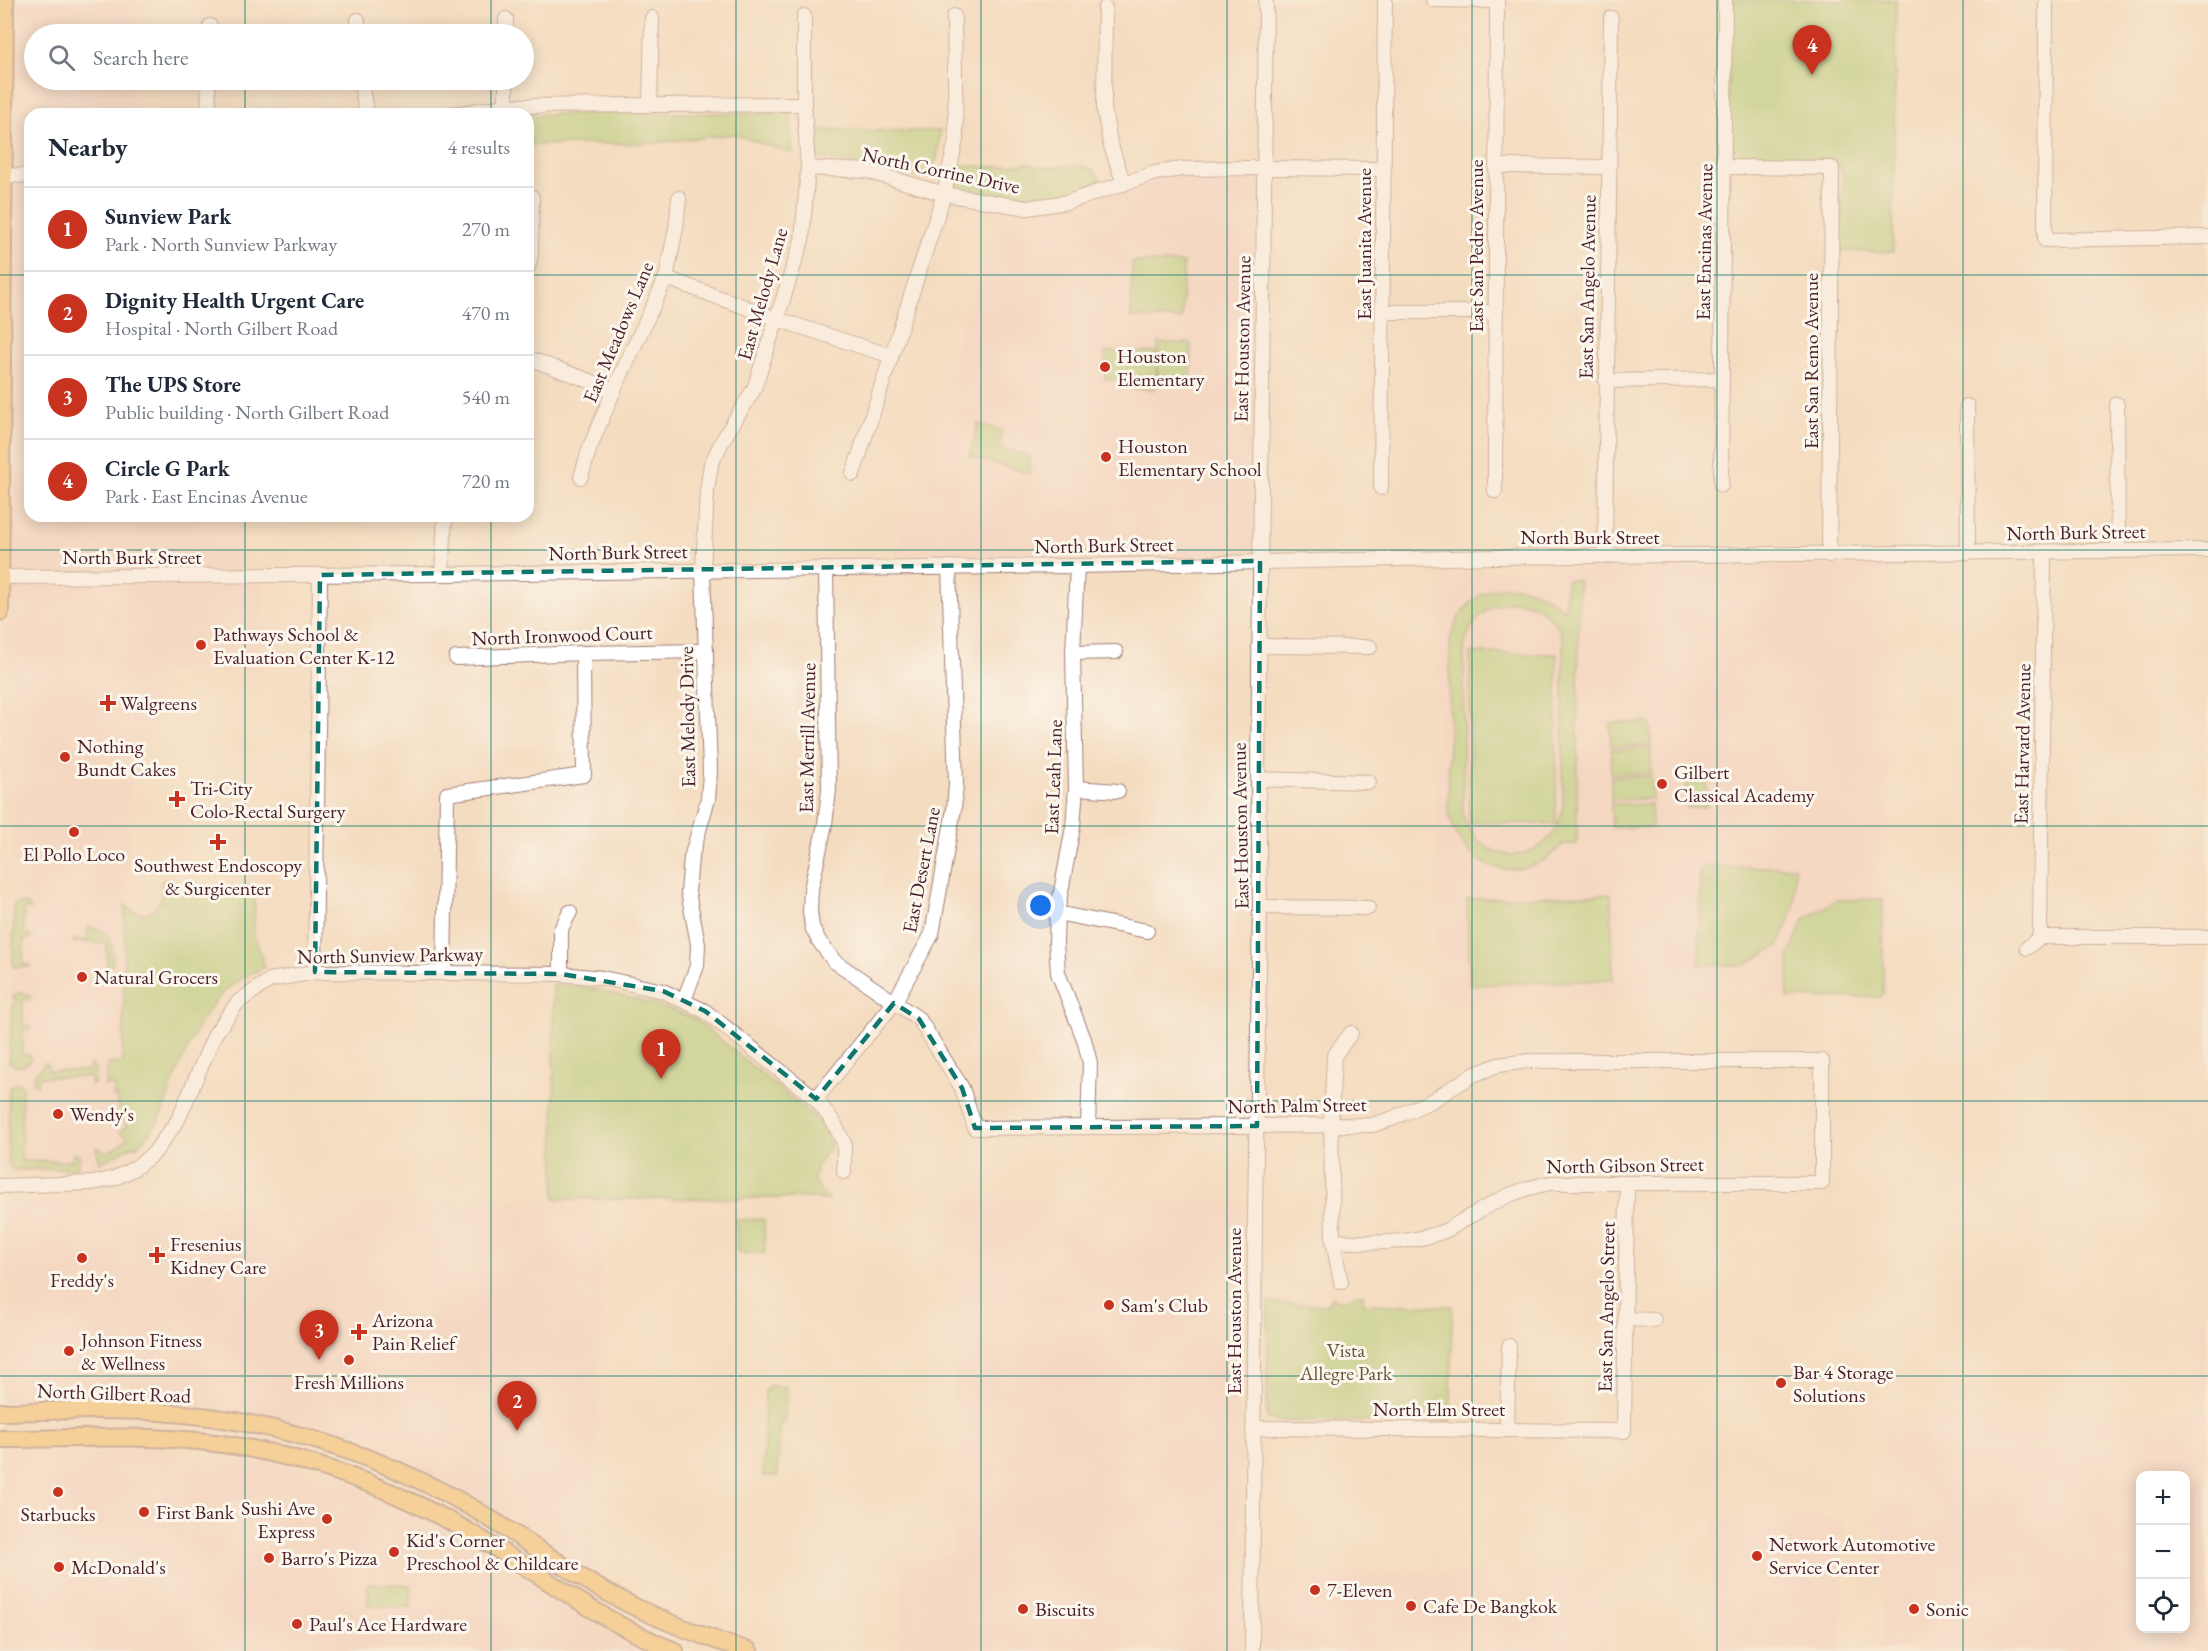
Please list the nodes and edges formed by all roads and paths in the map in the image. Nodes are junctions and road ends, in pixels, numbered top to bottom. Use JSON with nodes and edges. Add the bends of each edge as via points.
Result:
{"nodes":[{"id":1,"x":5,"y":0,"type":"edge"},
{"id":2,"x":1266,"y":0,"type":"edge"},
{"id":3,"x":1385,"y":0,"type":"edge"},
{"id":4,"x":1433,"y":0,"type":"edge"},
{"id":5,"x":1725,"y":0,"type":"edge"},
{"id":6,"x":2046,"y":0,"type":"edge"},
{"id":7,"x":1497,"y":1,"type":"edge"},
{"id":8,"x":1105,"y":8,"type":"dead end"},
{"id":9,"x":804,"y":16,"type":"dead end"},
{"id":10,"x":954,"y":16,"type":"dead end"},
{"id":11,"x":652,"y":18,"type":"dead end"},
{"id":12,"x":1611,"y":18,"type":"dead end"},
{"id":13,"x":506,"y":19,"type":"dead end"},
{"id":14,"x":506,"y":24,"type":"edge"},
{"id":15,"x":208,"y":90,"type":"edge"},
{"id":16,"x":362,"y":90,"type":"edge"},
{"id":17,"x":506,"y":90,"type":"edge"},
{"id":18,"x":804,"y":104,"type":"junction"},
{"id":19,"x":650,"y":105,"type":"junction"},
{"id":20,"x":506,"y":106,"type":"junction"},
{"id":21,"x":208,"y":108,"type":"edge"},
{"id":22,"x":366,"y":108,"type":"edge"},
{"id":23,"x":493,"y":108,"type":"edge"},
{"id":24,"x":1496,"y":166,"type":"junction"},
{"id":25,"x":1608,"y":167,"type":"junction"},
{"id":26,"x":1724,"y":167,"type":"junction"},
{"id":27,"x":808,"y":168,"type":"junction"},
{"id":28,"x":1264,"y":169,"type":"junction"},
{"id":29,"x":1384,"y":169,"type":"junction"},
{"id":30,"x":2,"y":175,"type":"edge"},
{"id":31,"x":24,"y":176,"type":"edge"},
{"id":32,"x":1124,"y":184,"type":"junction"},
{"id":33,"x":944,"y":194,"type":"junction"},
{"id":34,"x":679,"y":198,"type":"dead end"},
{"id":35,"x":2208,"y":237,"type":"edge"},
{"id":36,"x":666,"y":278,"type":"junction"},
{"id":37,"x":1384,"y":312,"type":"junction"},
{"id":38,"x":1496,"y":312,"type":"junction"},
{"id":39,"x":777,"y":319,"type":"junction"},
{"id":40,"x":891,"y":356,"type":"junction"},
{"id":41,"x":534,"y":360,"type":"edge"},
{"id":42,"x":1722,"y":378,"type":"junction"},
{"id":43,"x":1606,"y":381,"type":"junction"},
{"id":44,"x":614,"y":390,"type":"junction"},
{"id":45,"x":2117,"y":404,"type":"dead end"},
{"id":46,"x":1967,"y":406,"type":"dead end"},
{"id":47,"x":853,"y":474,"type":"dead end"},
{"id":48,"x":581,"y":477,"type":"dead end"},
{"id":49,"x":1721,"y":485,"type":"dead end"},
{"id":50,"x":1381,"y":489,"type":"dead end"},
{"id":51,"x":1495,"y":491,"type":"dead end"},
{"id":52,"x":445,"y":522,"type":"edge"},
{"id":53,"x":2208,"y":550,"type":"edge"},
{"id":54,"x":2118,"y":551,"type":"junction"},
{"id":55,"x":2044,"y":552,"type":"junction"},
{"id":56,"x":1968,"y":553,"type":"junction"},
{"id":57,"x":1829,"y":555,"type":"junction"},
{"id":58,"x":1605,"y":556,"type":"junction"},
{"id":59,"x":1260,"y":561,"type":"junction"},
{"id":60,"x":1077,"y":566,"type":"junction"},
{"id":61,"x":949,"y":567,"type":"junction"},
{"id":62,"x":826,"y":569,"type":"junction"},
{"id":63,"x":703,"y":570,"type":"junction"},
{"id":64,"x":442,"y":574,"type":"junction"},
{"id":65,"x":320,"y":575,"type":"junction"},
{"id":66,"x":0,"y":577,"type":"edge"},
{"id":67,"x":0,"y":612,"type":"edge"},
{"id":68,"x":1259,"y":646,"type":"junction"},
{"id":69,"x":1370,"y":647,"type":"dead end"},
{"id":70,"x":706,"y":651,"type":"junction"},
{"id":71,"x":1116,"y":652,"type":"dead end"},
{"id":72,"x":583,"y":653,"type":"junction"},
{"id":73,"x":1073,"y":653,"type":"junction"},
{"id":74,"x":456,"y":658,"type":"dead end"},
{"id":75,"x":1258,"y":779,"type":"junction"},
{"id":76,"x":1369,"y":782,"type":"dead end"},
{"id":77,"x":1076,"y":788,"type":"junction"},
{"id":78,"x":1118,"y":791,"type":"dead end"},
{"id":79,"x":1260,"y":907,"type":"junction"},
{"id":80,"x":1368,"y":908,"type":"dead end"},
{"id":81,"x":570,"y":912,"type":"dead end"},
{"id":82,"x":1057,"y":913,"type":"junction"},
{"id":83,"x":1147,"y":931,"type":"dead end"},
{"id":84,"x":2040,"y":937,"type":"junction"},
{"id":85,"x":2208,"y":937,"type":"edge"},
{"id":86,"x":2027,"y":948,"type":"dead end"},
{"id":87,"x":315,"y":972,"type":"junction"},
{"id":88,"x":444,"y":972,"type":"junction"},
{"id":89,"x":561,"y":974,"type":"junction"},
{"id":90,"x":684,"y":1000,"type":"junction"},
{"id":91,"x":894,"y":1003,"type":"junction"},
{"id":92,"x":1351,"y":1033,"type":"dead end"},
{"id":93,"x":816,"y":1099,"type":"junction"},
{"id":94,"x":1331,"y":1125,"type":"junction"},
{"id":95,"x":1257,"y":1126,"type":"junction"},
{"id":96,"x":1088,"y":1127,"type":"junction"},
{"id":97,"x":975,"y":1128,"type":"joint"},
{"id":98,"x":844,"y":1172,"type":"dead end"},
{"id":99,"x":1822,"y":1184,"type":"joint"},
{"id":100,"x":1627,"y":1185,"type":"junction"},
{"id":101,"x":0,"y":1186,"type":"edge"},
{"id":102,"x":1333,"y":1241,"type":"junction"},
{"id":103,"x":1341,"y":1282,"type":"dead end"},
{"id":104,"x":1626,"y":1319,"type":"junction"},
{"id":105,"x":1654,"y":1320,"type":"dead end"},
{"id":106,"x":1509,"y":1346,"type":"dead end"},
{"id":107,"x":0,"y":1412,"type":"edge"},
{"id":108,"x":262,"y":1427,"type":"junction"},
{"id":109,"x":1253,"y":1428,"type":"junction"},
{"id":110,"x":1507,"y":1429,"type":"junction"},
{"id":111,"x":1624,"y":1431,"type":"joint"},
{"id":112,"x":0,"y":1439,"type":"edge"},
{"id":113,"x":255,"y":1449,"type":"junction"},
{"id":114,"x":675,"y":1651,"type":"edge"},
{"id":115,"x":749,"y":1651,"type":"edge"},
{"id":116,"x":1251,"y":1651,"type":"edge"}],
"edges":[{"from":1,"to":30,"type":"main road"},
{"from":2,"to":28,"type":"street","name":"East Houston Avenue"},
{"from":3,"to":29,"type":"street","name":"East Juanita Avenue"},
{"from":4,"to":7,"type":"street"},
{"from":5,"to":26,"type":"street","name":"East Encinas Avenue"},
{"from":6,"to":35,"type":"street","via":[[2045,240]]},
{"from":7,"to":24,"type":"street","name":"East San Pedro Avenue"},
{"from":8,"to":32,"type":"street","via":[[1104,109]]},
{"from":9,"to":18,"type":"street","name":"East Melody Lane"},
{"from":10,"to":33,"type":"street","via":[[956,140]]},
{"from":11,"to":19,"type":"street"},
{"from":12,"to":25,"type":"street","name":"East San Angelo Avenue"},
{"from":13,"to":14,"type":"street"},
{"from":15,"to":21,"type":"street"},
{"from":16,"to":22,"type":"street"},
{"from":17,"to":20,"type":"street"},
{"from":18,"to":19,"type":"street"},
{"from":18,"to":27,"type":"street","name":"East Melody Lane"},
{"from":19,"to":20,"type":"street"},
{"from":20,"to":23,"type":"street"},
{"from":24,"to":25,"type":"street"},
{"from":24,"to":38,"type":"street","name":"East San Pedro Avenue"},
{"from":25,"to":43,"type":"street","name":"East San Angelo Avenue"},
{"from":26,"to":42,"type":"street","name":"East Encinas Avenue"},
{"from":26,"to":57,"type":"street","name":"East San Remo Avenue","via":[[1832,168]]},
{"from":27,"to":33,"type":"street","name":"North Corrine Drive","via":[[867,171]]},
{"from":27,"to":39,"type":"street","name":"East Melody Lane","via":[[802,240]]},
{"from":28,"to":29,"type":"street","name":"North Corrine Drive"},
{"from":28,"to":32,"type":"street","name":"North Corrine Drive","via":[[1182,169]]},
{"from":28,"to":59,"type":"street","name":"East Houston Avenue"},
{"from":29,"to":37,"type":"street","name":"East Juanita Avenue"},
{"from":30,"to":31,"type":"street"},
{"from":30,"to":66,"type":"main road"},
{"from":32,"to":33,"type":"street","name":"North Corrine Drive","via":[[1068,202],[1027,208]]},
{"from":33,"to":40,"type":"street"},
{"from":34,"to":36,"type":"street","name":"East Meadows Lane"},
{"from":36,"to":39,"type":"street"},
{"from":36,"to":44,"type":"street","name":"East Meadows Lane"},
{"from":37,"to":38,"type":"street"},
{"from":37,"to":50,"type":"street","name":"East Juanita Avenue"},
{"from":38,"to":51,"type":"street","name":"East San Pedro Avenue"},
{"from":39,"to":40,"type":"street"},
{"from":39,"to":63,"type":"street","name":"East Melody Lane","via":[[754,389],[711,464]]},
{"from":40,"to":47,"type":"street"},
{"from":41,"to":44,"type":"street"},
{"from":42,"to":43,"type":"street"},
{"from":42,"to":49,"type":"street","name":"East Encinas Avenue"},
{"from":43,"to":58,"type":"street","name":"East San Angelo Avenue"},
{"from":44,"to":48,"type":"street","name":"East Meadows Lane"},
{"from":45,"to":54,"type":"street"},
{"from":46,"to":56,"type":"street"},
{"from":52,"to":64,"type":"street"},
{"from":53,"to":54,"type":"street","name":"North Burk Street"},
{"from":54,"to":55,"type":"street","name":"North Burk Street"},
{"from":55,"to":56,"type":"street","name":"North Burk Street"},
{"from":55,"to":84,"type":"street","name":"East Harvard Avenue"},
{"from":56,"to":57,"type":"street","name":"North Burk Street"},
{"from":57,"to":58,"type":"street","name":"North Burk Street"},
{"from":58,"to":59,"type":"street","name":"North Burk Street"},
{"from":59,"to":60,"type":"street","name":"North Burk Street"},
{"from":59,"to":68,"type":"street","name":"East Houston Avenue"},
{"from":60,"to":61,"type":"street","name":"North Burk Street"},
{"from":60,"to":73,"type":"street","name":"East Leah Lane"},
{"from":61,"to":62,"type":"street","name":"North Burk Street"},
{"from":61,"to":91,"type":"street","name":"East Desert Lane","via":[[954,808],[932,934]]},
{"from":62,"to":63,"type":"street","name":"North Burk Street"},
{"from":62,"to":91,"type":"street","name":"East Merrill Avenue","via":[[829,790],[811,890],[812,927],[834,962]]},
{"from":63,"to":64,"type":"street","name":"North Burk Street"},
{"from":63,"to":70,"type":"street","name":"East Melody Drive"},
{"from":64,"to":65,"type":"street","name":"North Burk Street"},
{"from":65,"to":66,"type":"street","name":"North Burk Street"},
{"from":65,"to":87,"type":"street"},
{"from":66,"to":67,"type":"main road"},
{"from":68,"to":69,"type":"street"},
{"from":68,"to":75,"type":"street","name":"East Houston Avenue"},
{"from":70,"to":72,"type":"street","name":"North Ironwood Court"},
{"from":70,"to":90,"type":"street","name":"East Melody Drive","via":[[710,772],[708,799],[691,858],[688,892],[698,955]]},
{"from":71,"to":73,"type":"street"},
{"from":72,"to":74,"type":"street","name":"North Ironwood Court"},
{"from":72,"to":88,"type":"street","via":[[584,775],[447,794]]},
{"from":73,"to":77,"type":"street","name":"East Leah Lane"},
{"from":75,"to":76,"type":"street"},
{"from":75,"to":79,"type":"street","name":"East Houston Avenue"},
{"from":77,"to":78,"type":"street"},
{"from":77,"to":82,"type":"street","name":"East Leah Lane"},
{"from":79,"to":80,"type":"street"},
{"from":79,"to":95,"type":"street","name":"East Houston Avenue"},
{"from":81,"to":89,"type":"street","via":[[561,929]]},
{"from":82,"to":83,"type":"street"},
{"from":82,"to":96,"type":"street","name":"East Leah Lane","via":[[1058,972],[1090,1063]]},
{"from":84,"to":85,"type":"street"},
{"from":84,"to":86,"type":"street"},
{"from":87,"to":88,"type":"street","name":"North Sunview Parkway"},
{"from":87,"to":101,"type":"street","name":"North Sunview Parkway","via":[[270,980],[238,1002],[215,1034],[178,1120],[154,1153],[135,1168],[93,1183]]},
{"from":88,"to":89,"type":"street","name":"North Sunview Parkway"},
{"from":89,"to":90,"type":"street","name":"North Sunview Parkway","via":[[603,978],[663,991]]},
{"from":90,"to":93,"type":"street","name":"North Sunview Parkway","via":[[705,1011]]},
{"from":91,"to":93,"type":"street","name":"East Desert Lane"},
{"from":91,"to":97,"type":"street","name":"East Merrill Avenue","via":[[920,1019],[962,1088]]},
{"from":92,"to":94,"type":"street","via":[[1334,1056]]},
{"from":93,"to":98,"type":"street","via":[[844,1143]]},
{"from":94,"to":95,"type":"street","name":"North Palm Street"},
{"from":94,"to":99,"type":"street","name":"North Palm Street","via":[[1372,1125],[1390,1119],[1498,1065],[1529,1061],[1822,1061]]},
{"from":94,"to":102,"type":"street"},
{"from":95,"to":96,"type":"street","name":"North Palm Street"},
{"from":95,"to":109,"type":"street","name":"East Houston Avenue"},
{"from":96,"to":97,"type":"street","name":"North Palm Street"},
{"from":99,"to":100,"type":"street","name":"North Gibson Street"},
{"from":100,"to":102,"type":"street","name":"North Gibson Street","via":[[1550,1183],[1503,1197],[1442,1232],[1371,1243]]},
{"from":100,"to":104,"type":"street","name":"East San Angelo Street"},
{"from":102,"to":103,"type":"street"},
{"from":104,"to":105,"type":"street"},
{"from":104,"to":111,"type":"street","name":"East San Angelo Street"},
{"from":106,"to":110,"type":"street"},
{"from":107,"to":108,"type":"main road","name":"North Gilbert Road","via":[[159,1412]]},
{"from":108,"to":113,"type":"main road"},
{"from":108,"to":115,"type":"main road","name":"North Gilbert Road","via":[[347,1450],[413,1478],[477,1511],[600,1589],[649,1614]]},
{"from":109,"to":110,"type":"street","name":"North Elm Street"},
{"from":109,"to":116,"type":"street","name":"East Houston Avenue"},
{"from":110,"to":111,"type":"street","name":"North Elm Street"},
{"from":112,"to":113,"type":"main road","via":[[175,1439]]},
{"from":113,"to":114,"type":"main road","via":[[347,1474],[412,1502],[470,1532],[572,1598]]}]}
